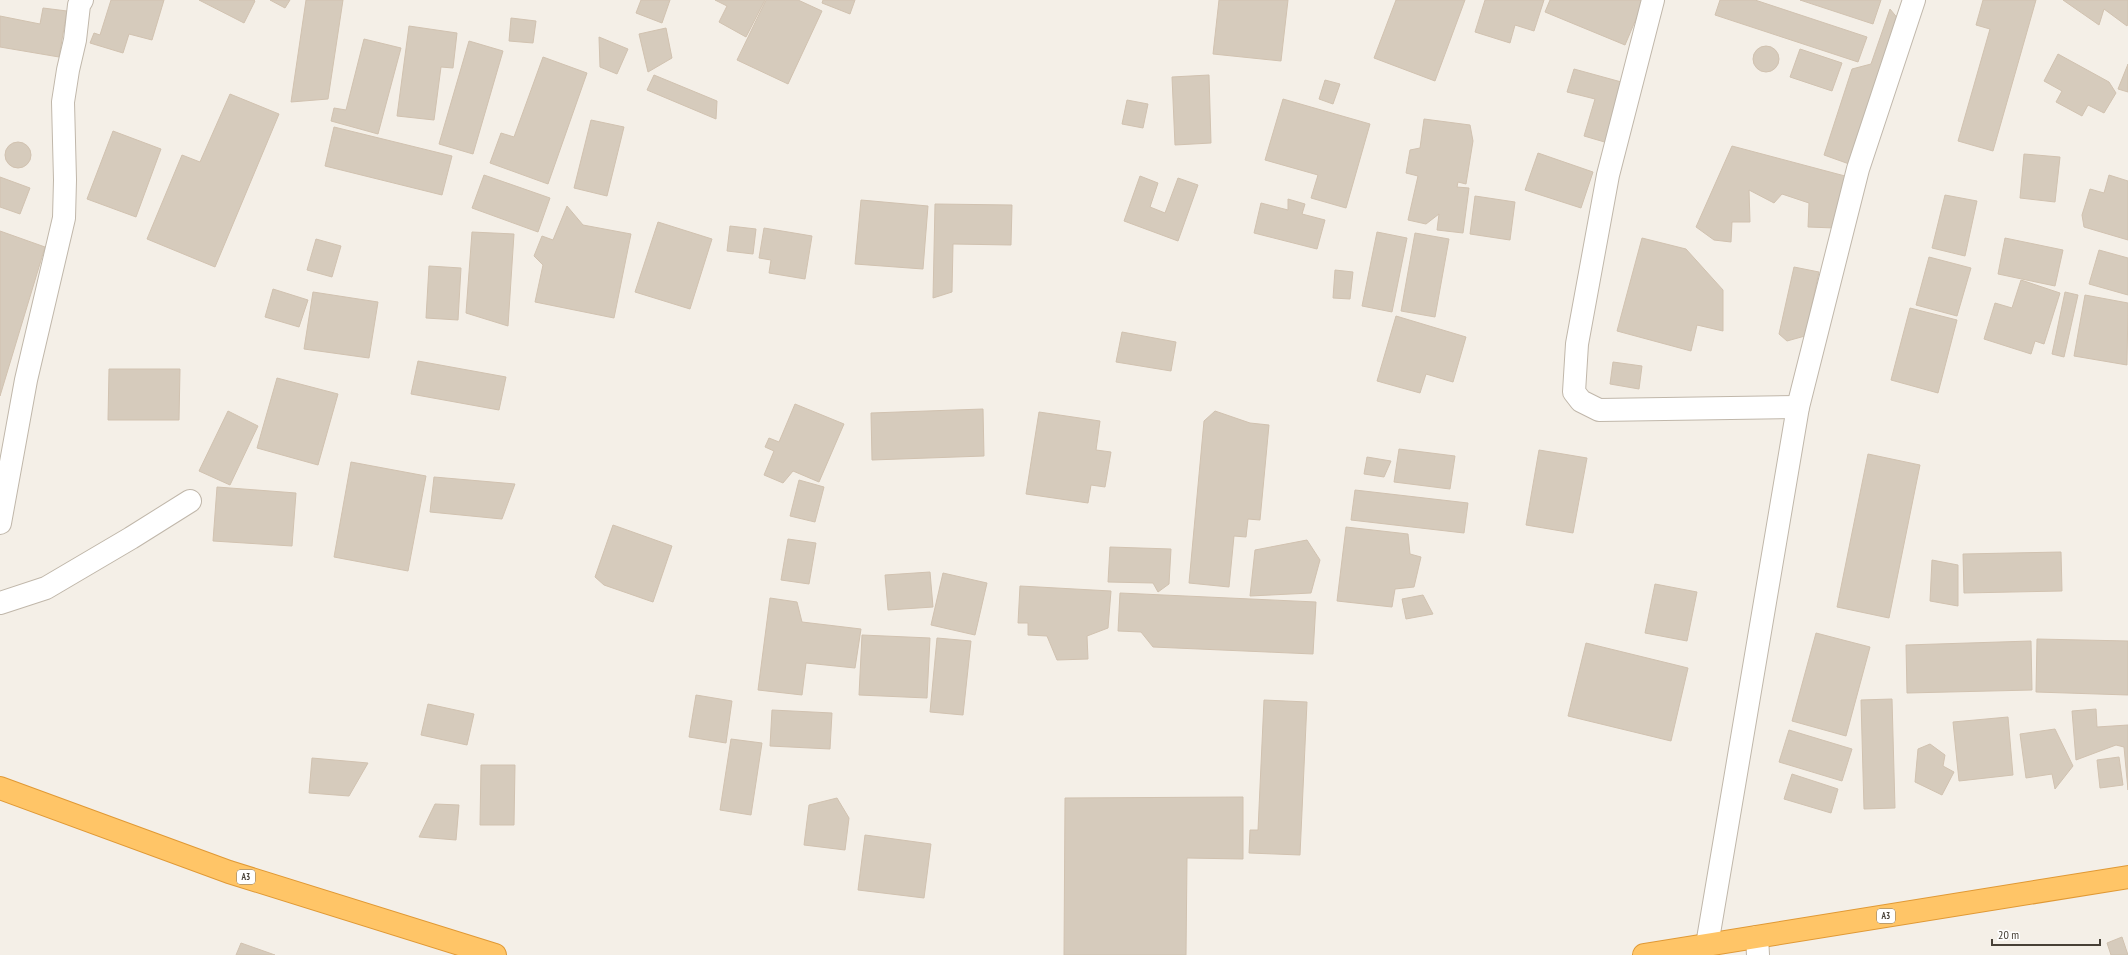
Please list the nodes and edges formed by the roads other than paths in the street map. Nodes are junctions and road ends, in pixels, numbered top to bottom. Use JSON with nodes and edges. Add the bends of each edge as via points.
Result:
{"nodes":[{"id":1,"x":82,"y":0,"type":"edge"},
{"id":2,"x":1653,"y":0,"type":"edge"},
{"id":3,"x":1914,"y":0,"type":"edge"},
{"id":4,"x":1798,"y":407,"type":"junction"},
{"id":5,"x":190,"y":501,"type":"dead end"},
{"id":6,"x":0,"y":523,"type":"edge"},
{"id":7,"x":0,"y":603,"type":"edge"},
{"id":8,"x":0,"y":788,"type":"edge"},
{"id":9,"x":2128,"y":877,"type":"edge"},
{"id":10,"x":1707,"y":945,"type":"junction"},
{"id":11,"x":1758,"y":946,"type":"edge"},
{"id":12,"x":495,"y":955,"type":"edge"},
{"id":13,"x":1644,"y":955,"type":"edge"}],
"edges":[{"from":1,"to":6,"type":"street","via":[[79,5],[63,102],[66,180],[64,218],[26,380]]},
{"from":2,"to":4,"type":"street","via":[[1608,175],[1577,344],[1574,392],[1581,401],[1599,410]]},
{"from":3,"to":4,"type":"street","via":[[1858,168]]},
{"from":4,"to":10,"type":"street"},
{"from":5,"to":7,"type":"street","via":[[46,588]]},
{"from":8,"to":12,"type":"highway","number":"A3","via":[[229,872]]},
{"from":9,"to":11,"type":"highway","number":"A3"},
{"from":10,"to":11,"type":"highway","number":"A3"},
{"from":10,"to":13,"type":"highway","number":"A3"}]}
